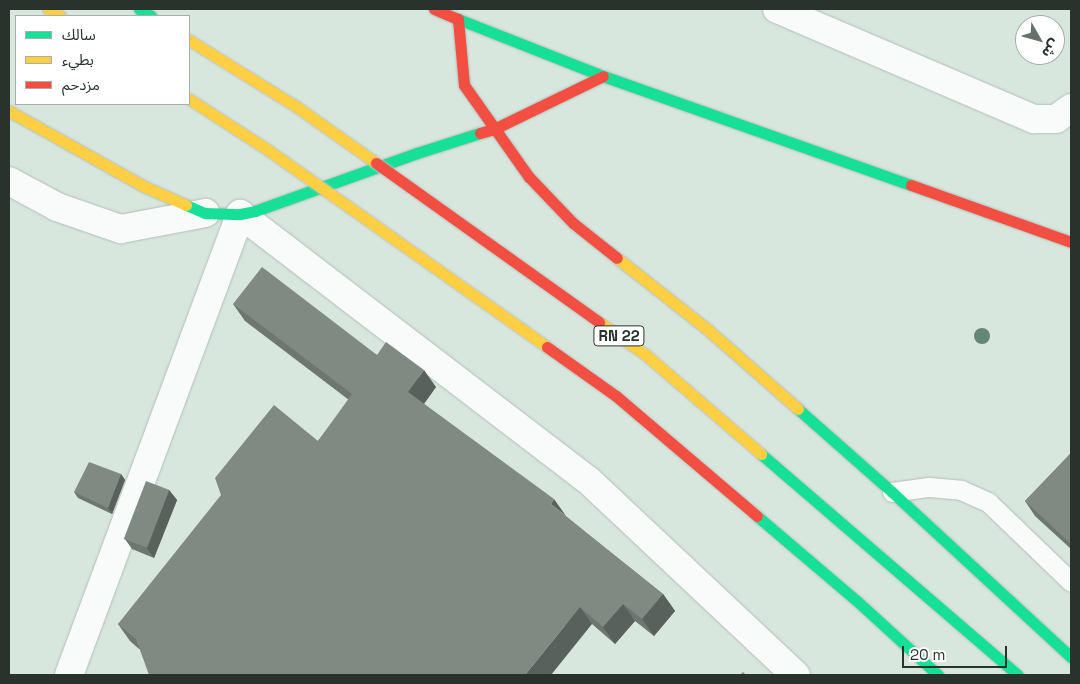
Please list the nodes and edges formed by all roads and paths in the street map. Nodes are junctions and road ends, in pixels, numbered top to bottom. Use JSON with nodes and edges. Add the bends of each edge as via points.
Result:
{"nodes":[{"id":1,"x":777,"y":9,"type":"edge"},
{"id":2,"x":452,"y":12,"type":"edge"},
{"id":3,"x":190,"y":41,"type":"edge"},
{"id":4,"x":603,"y":76,"type":"junction"},
{"id":5,"x":190,"y":100,"type":"edge"},
{"id":6,"x":1071,"y":108,"type":"edge"},
{"id":7,"x":9,"y":111,"type":"edge"},
{"id":8,"x":494,"y":129,"type":"junction"},
{"id":9,"x":9,"y":181,"type":"edge"},
{"id":10,"x":205,"y":213,"type":"junction"},
{"id":11,"x":240,"y":214,"type":"junction"},
{"id":12,"x":1071,"y":242,"type":"edge"},
{"id":13,"x":892,"y":492,"type":"junction"},
{"id":14,"x":1071,"y":582,"type":"edge"},
{"id":15,"x":1071,"y":657,"type":"edge"},
{"id":16,"x":69,"y":675,"type":"edge"},
{"id":17,"x":796,"y":675,"type":"edge"},
{"id":18,"x":938,"y":675,"type":"edge"},
{"id":19,"x":1018,"y":675,"type":"edge"}],
"edges":[{"from":1,"to":6,"type":"street","via":[[1034,119],[1056,119]]},
{"from":2,"to":4,"type":"main road"},
{"from":2,"to":8,"type":"main road","via":[[464,85]]},
{"from":3,"to":19,"type":"main road","number":"RN 22","bridge":true,"via":[[297,107],[646,355]]},
{"from":4,"to":8,"type":"main road"},
{"from":4,"to":12,"type":"main road"},
{"from":5,"to":18,"type":"main road","bridge":true,"via":[[268,150],[616,396],[857,601]]},
{"from":7,"to":10,"type":"main road","via":[[143,186]]},
{"from":8,"to":11,"type":"main road"},
{"from":8,"to":13,"type":"main road","via":[[529,178],[573,223],[707,328]]},
{"from":9,"to":10,"type":"street","via":[[57,207],[121,229]]},
{"from":10,"to":11,"type":"main road"},
{"from":11,"to":16,"type":"street"},
{"from":11,"to":17,"type":"street","via":[[588,480]]},
{"from":13,"to":14,"type":"lane","via":[[929,487],[961,490],[988,502]]},
{"from":13,"to":15,"type":"main road"}]}
